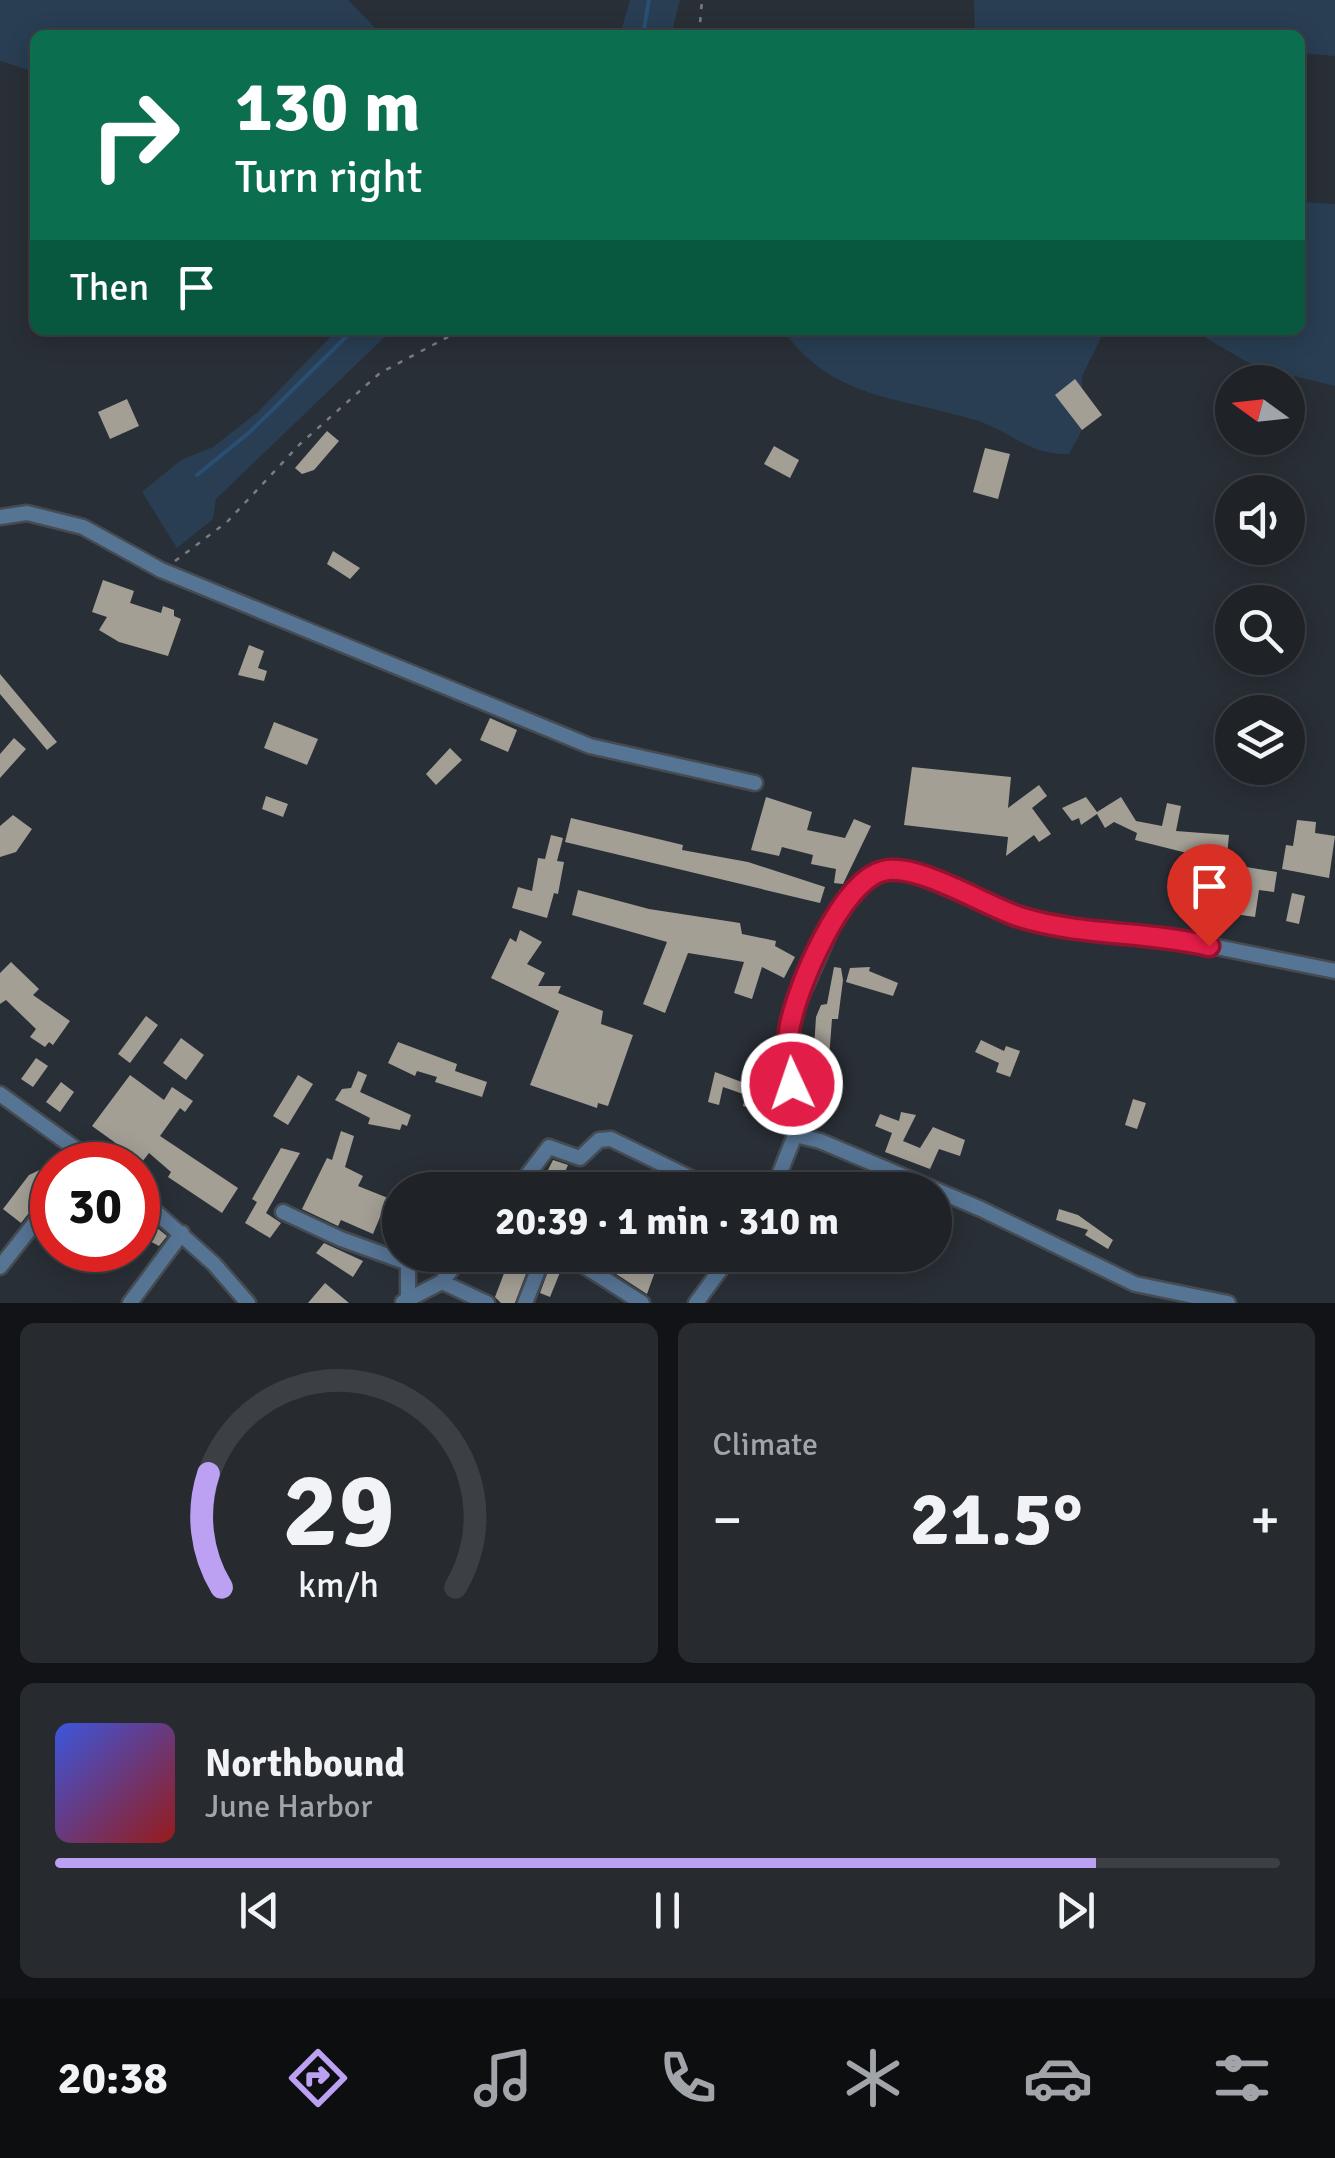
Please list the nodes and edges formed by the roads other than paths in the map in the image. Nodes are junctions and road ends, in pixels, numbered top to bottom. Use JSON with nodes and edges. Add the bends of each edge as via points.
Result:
{"nodes":[{"id":1,"x":0,"y":517,"type":"edge"},
{"id":2,"x":755,"y":783,"type":"dead end"},
{"id":3,"x":1335,"y":972,"type":"edge"},
{"id":4,"x":0,"y":1094,"type":"edge"},
{"id":5,"x":795,"y":1135,"type":"junction"},
{"id":6,"x":63,"y":1142,"type":"edge"},
{"id":7,"x":530,"y":1172,"type":"edge"},
{"id":8,"x":677,"y":1172,"type":"edge"},
{"id":9,"x":780,"y":1172,"type":"edge"},
{"id":10,"x":283,"y":1212,"type":"dead end"},
{"id":11,"x":160,"y":1214,"type":"edge"},
{"id":12,"x":30,"y":1229,"type":"edge"},
{"id":13,"x":182,"y":1232,"type":"junction"},
{"id":14,"x":0,"y":1267,"type":"edge"},
{"id":15,"x":449,"y":1272,"type":"edge"},
{"id":16,"x":537,"y":1272,"type":"edge"},
{"id":17,"x":594,"y":1272,"type":"edge"},
{"id":18,"x":719,"y":1272,"type":"edge"},
{"id":19,"x":442,"y":1282,"type":"junction"},
{"id":20,"x":405,"y":1300,"type":"edge"},
{"id":21,"x":130,"y":1303,"type":"edge"},
{"id":22,"x":248,"y":1303,"type":"edge"},
{"id":23,"x":486,"y":1303,"type":"edge"},
{"id":24,"x":524,"y":1303,"type":"edge"},
{"id":25,"x":642,"y":1303,"type":"edge"},
{"id":26,"x":696,"y":1303,"type":"edge"},
{"id":27,"x":1228,"y":1303,"type":"edge"}],
"edges":[{"from":1,"to":2,"type":"street","via":[[27,513],[84,527],[162,570],[590,746]]},
{"from":3,"to":5,"type":"street","via":[[1178,939],[1049,924],[886,870],[866,878],[839,912],[794,1013],[789,1032]]},
{"from":4,"to":6,"type":"street"},
{"from":5,"to":9,"type":"street"},
{"from":5,"to":27,"type":"street","via":[[981,1209],[1135,1284]]},
{"from":7,"to":8,"type":"street","via":[[549,1147],[580,1158],[599,1140],[610,1139]]},
{"from":10,"to":20,"type":"street","via":[[408,1263]]},
{"from":11,"to":13,"type":"street"},
{"from":12,"to":14,"type":"street"},
{"from":13,"to":21,"type":"street"},
{"from":13,"to":22,"type":"street"},
{"from":15,"to":19,"type":"street"},
{"from":16,"to":24,"type":"street"},
{"from":17,"to":25,"type":"street"},
{"from":18,"to":26,"type":"street"},
{"from":19,"to":20,"type":"street"},
{"from":19,"to":23,"type":"street"}]}
